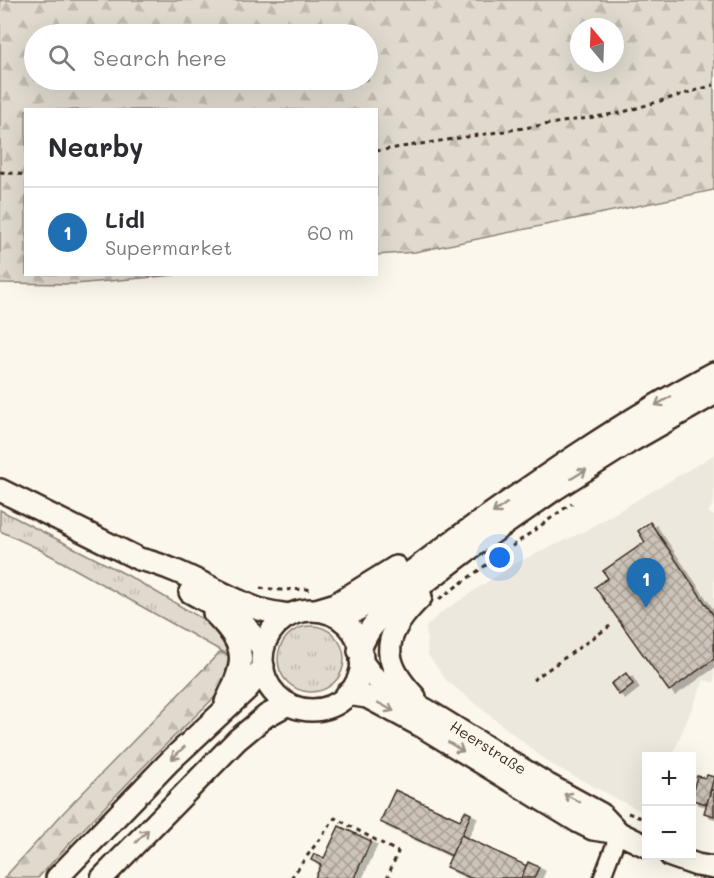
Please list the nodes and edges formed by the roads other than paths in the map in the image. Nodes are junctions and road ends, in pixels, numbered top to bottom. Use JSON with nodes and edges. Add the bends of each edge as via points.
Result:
{"nodes":[{"id":1,"x":714,"y":373,"type":"edge"},
{"id":2,"x":714,"y":394,"type":"edge"},
{"id":3,"x":0,"y":490,"type":"edge"},
{"id":4,"x":462,"y":544,"type":"junction"},
{"id":5,"x":139,"y":559,"type":"junction"},
{"id":6,"x":198,"y":597,"type":"junction"},
{"id":7,"x":317,"y":602,"type":"junction"},
{"id":8,"x":290,"y":615,"type":"junction"},
{"id":9,"x":342,"y":619,"type":"junction"},
{"id":10,"x":360,"y":656,"type":"junction"},
{"id":11,"x":263,"y":657,"type":"junction"},
{"id":12,"x":347,"y":694,"type":"junction"},
{"id":13,"x":288,"y":704,"type":"junction"},
{"id":14,"x":428,"y":711,"type":"junction"},
{"id":15,"x":220,"y":713,"type":"junction"},
{"id":16,"x":619,"y":832,"type":"junction"},
{"id":17,"x":642,"y":844,"type":"edge"},
{"id":18,"x":684,"y":860,"type":"edge"},
{"id":19,"x":714,"y":868,"type":"edge"},
{"id":20,"x":57,"y":878,"type":"edge"},
{"id":21,"x":102,"y":878,"type":"edge"},
{"id":22,"x":602,"y":878,"type":"edge"}],
"edges":[{"from":1,"to":4,"type":"main road","one_way":true,"via":[[627,422],[545,477]]},
{"from":4,"to":2,"type":"main road","one_way":true},
{"from":3,"to":5,"type":"main road"},
{"from":4,"to":7,"type":"main road","via":[[415,555],[336,604]]},
{"from":4,"to":9,"type":"main road"},
{"from":4,"to":10,"type":"main road","via":[[377,620],[366,634]]},
{"from":4,"to":14,"type":"main road","via":[[450,573],[404,615],[391,639],[394,670]]},
{"from":5,"to":6,"type":"main road","via":[[156,574]]},
{"from":5,"to":8,"type":"main road","via":[[164,566],[254,608]]},
{"from":6,"to":11,"type":"main road","via":[[244,624]]},
{"from":6,"to":15,"type":"main road","via":[[229,629],[240,651],[239,672]]},
{"from":7,"to":8,"type":"main road"},
{"from":7,"to":9,"type":"main road","via":[[327,613]]},
{"from":8,"to":11,"type":"main road","via":[[268,634]]},
{"from":9,"to":10,"type":"main road","via":[[353,632]]},
{"from":10,"to":12,"type":"main road","via":[[359,676]]},
{"from":10,"to":14,"type":"main road","name":"Heerstraße","via":[[372,675],[389,689]]},
{"from":11,"to":13,"type":"main road","via":[[268,684]]},
{"from":11,"to":15,"type":"main road","via":[[256,678]]},
{"from":12,"to":13,"type":"main road","via":[[333,704],[313,709]]},
{"from":12,"to":16,"type":"main road","name":"Heerstraße","one_way":true,"via":[[367,698],[423,726],[577,821],[593,829]]},
{"from":21,"to":13,"type":"main road","one_way":true,"via":[[237,740]]},
{"from":16,"to":14,"type":"main road","name":"Heerstraße","one_way":true,"via":[[601,814]]},
{"from":15,"to":20,"type":"main road","one_way":true},
{"from":16,"to":17,"type":"main road","name":"Heerstraße"},
{"from":16,"to":22,"type":"street"},
{"from":18,"to":19,"type":"main road"}]}
